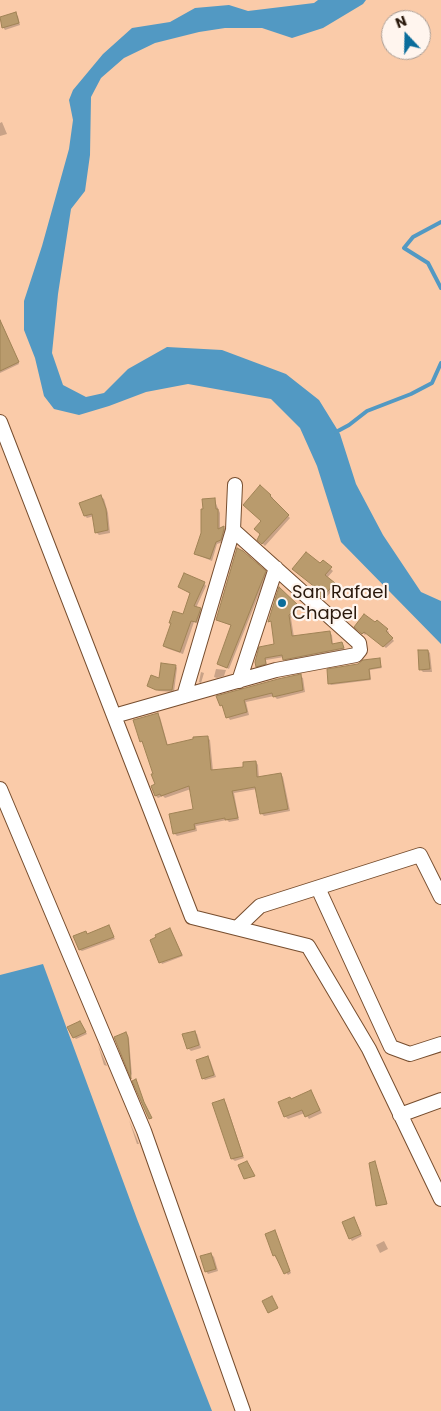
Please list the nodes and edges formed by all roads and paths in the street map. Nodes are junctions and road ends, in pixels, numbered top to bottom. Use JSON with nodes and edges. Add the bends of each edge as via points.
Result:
{"nodes":[{"id":1,"x":0,"y":422,"type":"edge"},
{"id":2,"x":235,"y":485,"type":"dead end"},
{"id":3,"x":233,"y":530,"type":"junction"},
{"id":4,"x":276,"y":568,"type":"junction"},
{"id":5,"x":239,"y":681,"type":"junction"},
{"id":6,"x":184,"y":696,"type":"junction"},
{"id":7,"x":114,"y":716,"type":"junction"},
{"id":8,"x":0,"y":789,"type":"edge"},
{"id":9,"x":318,"y":888,"type":"junction"},
{"id":10,"x":441,"y":897,"type":"edge"},
{"id":11,"x":237,"y":928,"type":"junction"},
{"id":12,"x":441,"y":1044,"type":"edge"},
{"id":13,"x":441,"y":1100,"type":"edge"},
{"id":14,"x":400,"y":1115,"type":"junction"},
{"id":15,"x":441,"y":1200,"type":"edge"},
{"id":16,"x":243,"y":1411,"type":"edge"}],
"edges":[{"from":1,"to":7,"type":"street"},
{"from":2,"to":3,"type":"street"},
{"from":3,"to":4,"type":"street"},
{"from":3,"to":6,"type":"street"},
{"from":4,"to":5,"type":"street"},
{"from":4,"to":5,"type":"street","via":[[359,643],[360,650],[356,655],[276,670]]},
{"from":5,"to":6,"type":"street"},
{"from":6,"to":7,"type":"street"},
{"from":7,"to":11,"type":"street","via":[[192,917]]},
{"from":8,"to":16,"type":"street","via":[[144,1131]]},
{"from":9,"to":10,"type":"street","via":[[420,855]]},
{"from":9,"to":11,"type":"street","via":[[260,906]]},
{"from":9,"to":12,"type":"street","via":[[391,1047],[410,1054]]},
{"from":11,"to":14,"type":"street","via":[[308,946],[369,1049]]},
{"from":13,"to":14,"type":"street"},
{"from":14,"to":15,"type":"street"}]}
